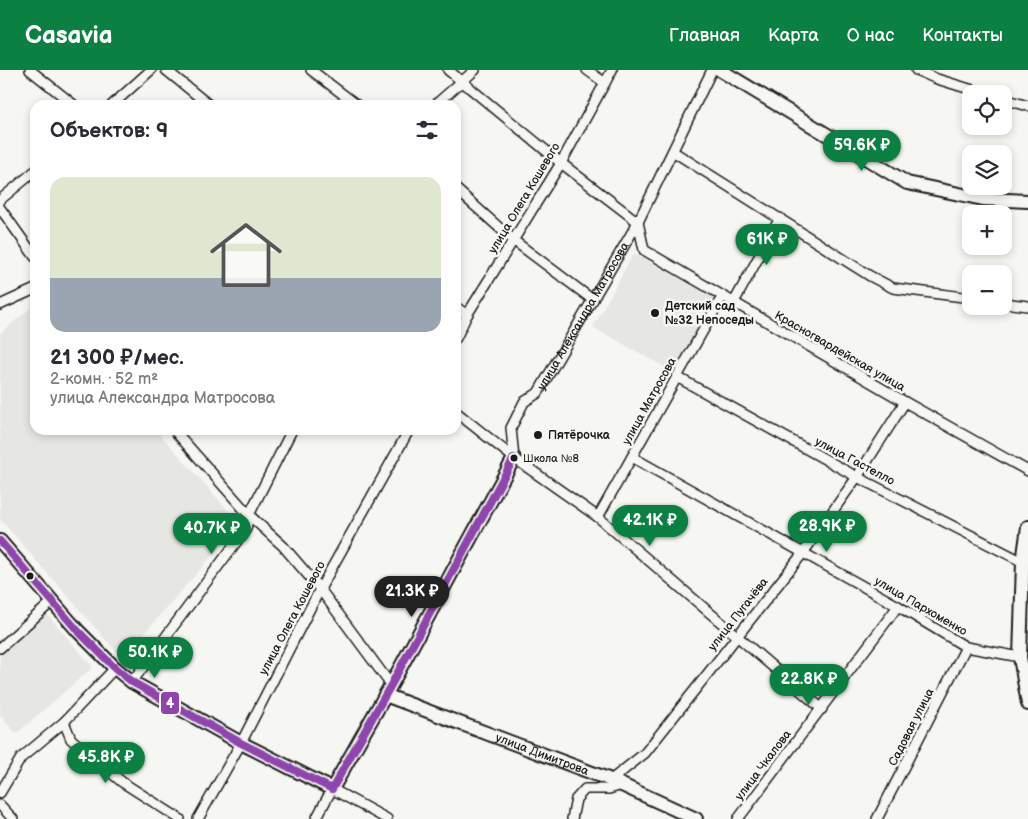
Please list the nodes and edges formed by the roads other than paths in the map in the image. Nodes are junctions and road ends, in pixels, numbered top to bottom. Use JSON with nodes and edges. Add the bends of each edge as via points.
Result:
{"nodes":[{"id":1,"x":30,"y":70,"type":"edge"},
{"id":2,"x":151,"y":70,"type":"edge"},
{"id":3,"x":166,"y":70,"type":"edge"},
{"id":4,"x":311,"y":70,"type":"edge"},
{"id":5,"x":448,"y":70,"type":"edge"},
{"id":6,"x":475,"y":70,"type":"edge"},
{"id":7,"x":587,"y":70,"type":"edge"},
{"id":8,"x":612,"y":70,"type":"edge"},
{"id":9,"x":712,"y":70,"type":"edge"},
{"id":10,"x":720,"y":70,"type":"edge"},
{"id":11,"x":916,"y":70,"type":"edge"},
{"id":12,"x":462,"y":81,"type":"junction"},
{"id":13,"x":605,"y":83,"type":"junction"},
{"id":14,"x":962,"y":87,"type":"edge"},
{"id":15,"x":68,"y":100,"type":"edge"},
{"id":16,"x":118,"y":100,"type":"edge"},
{"id":17,"x":203,"y":100,"type":"edge"},
{"id":18,"x":350,"y":100,"type":"edge"},
{"id":19,"x":441,"y":100,"type":"edge"},
{"id":20,"x":1012,"y":101,"type":"edge"},
{"id":21,"x":1028,"y":106,"type":"edge"},
{"id":22,"x":674,"y":152,"type":"junction"},
{"id":23,"x":561,"y":163,"type":"junction"},
{"id":24,"x":30,"y":175,"type":"edge"},
{"id":25,"x":461,"y":193,"type":"edge"},
{"id":26,"x":0,"y":200,"type":"edge"},
{"id":27,"x":1028,"y":201,"type":"edge"},
{"id":28,"x":0,"y":208,"type":"edge"},
{"id":29,"x":780,"y":218,"type":"junction"},
{"id":30,"x":638,"y":222,"type":"junction"},
{"id":31,"x":513,"y":240,"type":"junction"},
{"id":32,"x":30,"y":250,"type":"edge"},
{"id":33,"x":30,"y":291,"type":"edge"},
{"id":34,"x":722,"y":297,"type":"junction"},
{"id":35,"x":962,"y":297,"type":"edge"},
{"id":36,"x":593,"y":300,"type":"junction"},
{"id":37,"x":733,"y":304,"type":"junction"},
{"id":38,"x":1012,"y":304,"type":"edge"},
{"id":39,"x":0,"y":305,"type":"edge"},
{"id":40,"x":1028,"y":306,"type":"edge"},
{"id":41,"x":461,"y":310,"type":"edge"},
{"id":42,"x":467,"y":315,"type":"junction"},
{"id":43,"x":461,"y":328,"type":"edge"},
{"id":44,"x":676,"y":377,"type":"junction"},
{"id":45,"x":905,"y":402,"type":"junction"},
{"id":46,"x":461,"y":416,"type":"edge"},
{"id":47,"x":178,"y":435,"type":"edge"},
{"id":48,"x":289,"y":435,"type":"edge"},
{"id":49,"x":407,"y":435,"type":"edge"},
{"id":50,"x":632,"y":457,"type":"junction"},
{"id":51,"x":514,"y":458,"type":"junction"},
{"id":52,"x":1028,"y":471,"type":"edge"},
{"id":53,"x":857,"y":477,"type":"junction"},
{"id":54,"x":249,"y":515,"type":"junction"},
{"id":55,"x":598,"y":517,"type":"junction"},
{"id":56,"x":1028,"y":527,"type":"edge"},
{"id":57,"x":0,"y":541,"type":"edge"},
{"id":58,"x":803,"y":553,"type":"junction"},
{"id":59,"x":1023,"y":562,"type":"junction"},
{"id":60,"x":320,"y":589,"type":"junction"},
{"id":61,"x":53,"y":601,"type":"junction"},
{"id":62,"x":898,"y":606,"type":"junction"},
{"id":63,"x":736,"y":636,"type":"junction"},
{"id":64,"x":966,"y":647,"type":"junction"},
{"id":65,"x":0,"y":648,"type":"edge"},
{"id":66,"x":1020,"y":657,"type":"junction"},
{"id":67,"x":115,"y":668,"type":"junction"},
{"id":68,"x":132,"y":682,"type":"junction"},
{"id":69,"x":388,"y":690,"type":"junction"},
{"id":70,"x":1028,"y":704,"type":"edge"},
{"id":71,"x":822,"y":709,"type":"junction"},
{"id":72,"x":64,"y":722,"type":"junction"},
{"id":73,"x":241,"y":743,"type":"junction"},
{"id":74,"x":617,"y":782,"type":"junction"},
{"id":75,"x":332,"y":789,"type":"junction"},
{"id":76,"x":0,"y":793,"type":"edge"},
{"id":77,"x":0,"y":805,"type":"edge"},
{"id":78,"x":13,"y":819,"type":"edge"},
{"id":79,"x":180,"y":819,"type":"edge"},
{"id":80,"x":198,"y":819,"type":"edge"},
{"id":81,"x":316,"y":819,"type":"edge"},
{"id":82,"x":387,"y":819,"type":"edge"},
{"id":83,"x":572,"y":819,"type":"edge"},
{"id":84,"x":696,"y":819,"type":"edge"},
{"id":85,"x":738,"y":819,"type":"edge"},
{"id":86,"x":877,"y":819,"type":"edge"}],
"edges":[{"from":1,"to":15,"type":"street"},
{"from":2,"to":16,"type":"street"},
{"from":3,"to":17,"type":"street"},
{"from":4,"to":18,"type":"street"},
{"from":5,"to":12,"type":"street"},
{"from":6,"to":12,"type":"street"},
{"from":7,"to":13,"type":"street"},
{"from":8,"to":13,"type":"street","name":"улица Олега Кошевого"},
{"from":9,"to":22,"type":"street","name":"улица Александра Матросова"},
{"from":10,"to":27,"type":"street","via":[[907,183],[984,199]]},
{"from":11,"to":14,"type":"street"},
{"from":12,"to":19,"type":"street"},
{"from":12,"to":23,"type":"street"},
{"from":13,"to":23,"type":"street","name":"улица Олега Кошевого"},
{"from":20,"to":21,"type":"street"},
{"from":22,"to":29,"type":"street"},
{"from":22,"to":30,"type":"street","name":"улица Александра Матросова"},
{"from":23,"to":30,"type":"street"},
{"from":23,"to":31,"type":"street","name":"улица Олега Кошевого"},
{"from":24,"to":26,"type":"street"},
{"from":25,"to":31,"type":"street"},
{"from":28,"to":32,"type":"street"},
{"from":29,"to":35,"type":"street","via":[[893,288]]},
{"from":29,"to":37,"type":"street"},
{"from":30,"to":34,"type":"street","name":"Красногвардейская улица","via":[[644,250]]},
{"from":30,"to":36,"type":"street","name":"улица Александра Матросова"},
{"from":31,"to":36,"type":"street"},
{"from":31,"to":42,"type":"street","name":"улица Олега Кошевого"},
{"from":33,"to":39,"type":"street"},
{"from":34,"to":37,"type":"street","name":"Красногвардейская улица"},
{"from":34,"to":44,"type":"street","name":"улица Матросова"},
{"from":36,"to":51,"type":"street","name":"улица Александра Матросова","via":[[538,393],[524,402],[511,428]]},
{"from":37,"to":45,"type":"street","name":"Красногвардейская улица"},
{"from":38,"to":40,"type":"street"},
{"from":41,"to":42,"type":"street"},
{"from":42,"to":43,"type":"street","name":"улица Олега Кошевого"},
{"from":44,"to":50,"type":"street","name":"улица Матросова"},
{"from":44,"to":53,"type":"street","name":"улица Гастелло"},
{"from":45,"to":52,"type":"street","name":"Красногвардейская улица"},
{"from":45,"to":53,"type":"street","name":"улица Пугачёва"},
{"from":46,"to":51,"type":"street"},
{"from":47,"to":54,"type":"street"},
{"from":48,"to":54,"type":"street"},
{"from":49,"to":60,"type":"street","name":"улица Олега Кошевого"},
{"from":50,"to":55,"type":"street","name":"улица Матросова"},
{"from":50,"to":58,"type":"street","name":"улица Пархоменко"},
{"from":51,"to":55,"type":"street"},
{"from":51,"to":69,"type":"street"},
{"from":53,"to":58,"type":"street","name":"улица Пугачёва"},
{"from":53,"to":59,"type":"street","name":"улица Гастелло"},
{"from":54,"to":60,"type":"street","via":[[283,546]]},
{"from":54,"to":68,"type":"street","via":[[246,529]]},
{"from":55,"to":63,"type":"street"},
{"from":56,"to":59,"type":"street"},
{"from":57,"to":61,"type":"street"},
{"from":58,"to":62,"type":"street","name":"улица Пархоменко"},
{"from":58,"to":63,"type":"street","name":"улица Пугачёва"},
{"from":59,"to":66,"type":"street"},
{"from":60,"to":69,"type":"street"},
{"from":60,"to":73,"type":"street","name":"улица Олега Кошевого"},
{"from":61,"to":65,"type":"street"},
{"from":61,"to":67,"type":"street"},
{"from":62,"to":64,"type":"street","name":"улица Пархоменко"},
{"from":62,"to":71,"type":"street","name":"улица Чкалова"},
{"from":63,"to":71,"type":"street"},
{"from":63,"to":74,"type":"street","name":"улица Пугачёва","via":[[645,753]]},
{"from":64,"to":66,"type":"street","name":"улица Пархоменко"},
{"from":64,"to":86,"type":"street","name":"Садовая улица"},
{"from":66,"to":70,"type":"street"},
{"from":67,"to":68,"type":"street"},
{"from":67,"to":72,"type":"street"},
{"from":68,"to":73,"type":"street"},
{"from":69,"to":74,"type":"street","name":"улица Димитрова"},
{"from":69,"to":75,"type":"street"},
{"from":71,"to":85,"type":"street","name":"улица Чкалова"},
{"from":72,"to":76,"type":"street","via":[[21,758]]},
{"from":72,"to":79,"type":"street","via":[[71,738],[122,782]]},
{"from":73,"to":75,"type":"street"},
{"from":73,"to":80,"type":"street","name":"улица Олега Кошевого"},
{"from":74,"to":83,"type":"street","via":[[609,789],[585,789],[576,799]]},
{"from":74,"to":84,"type":"street","name":"улица Димитрова"},
{"from":75,"to":81,"type":"street"},
{"from":75,"to":82,"type":"street"},
{"from":77,"to":78,"type":"street"}]}
